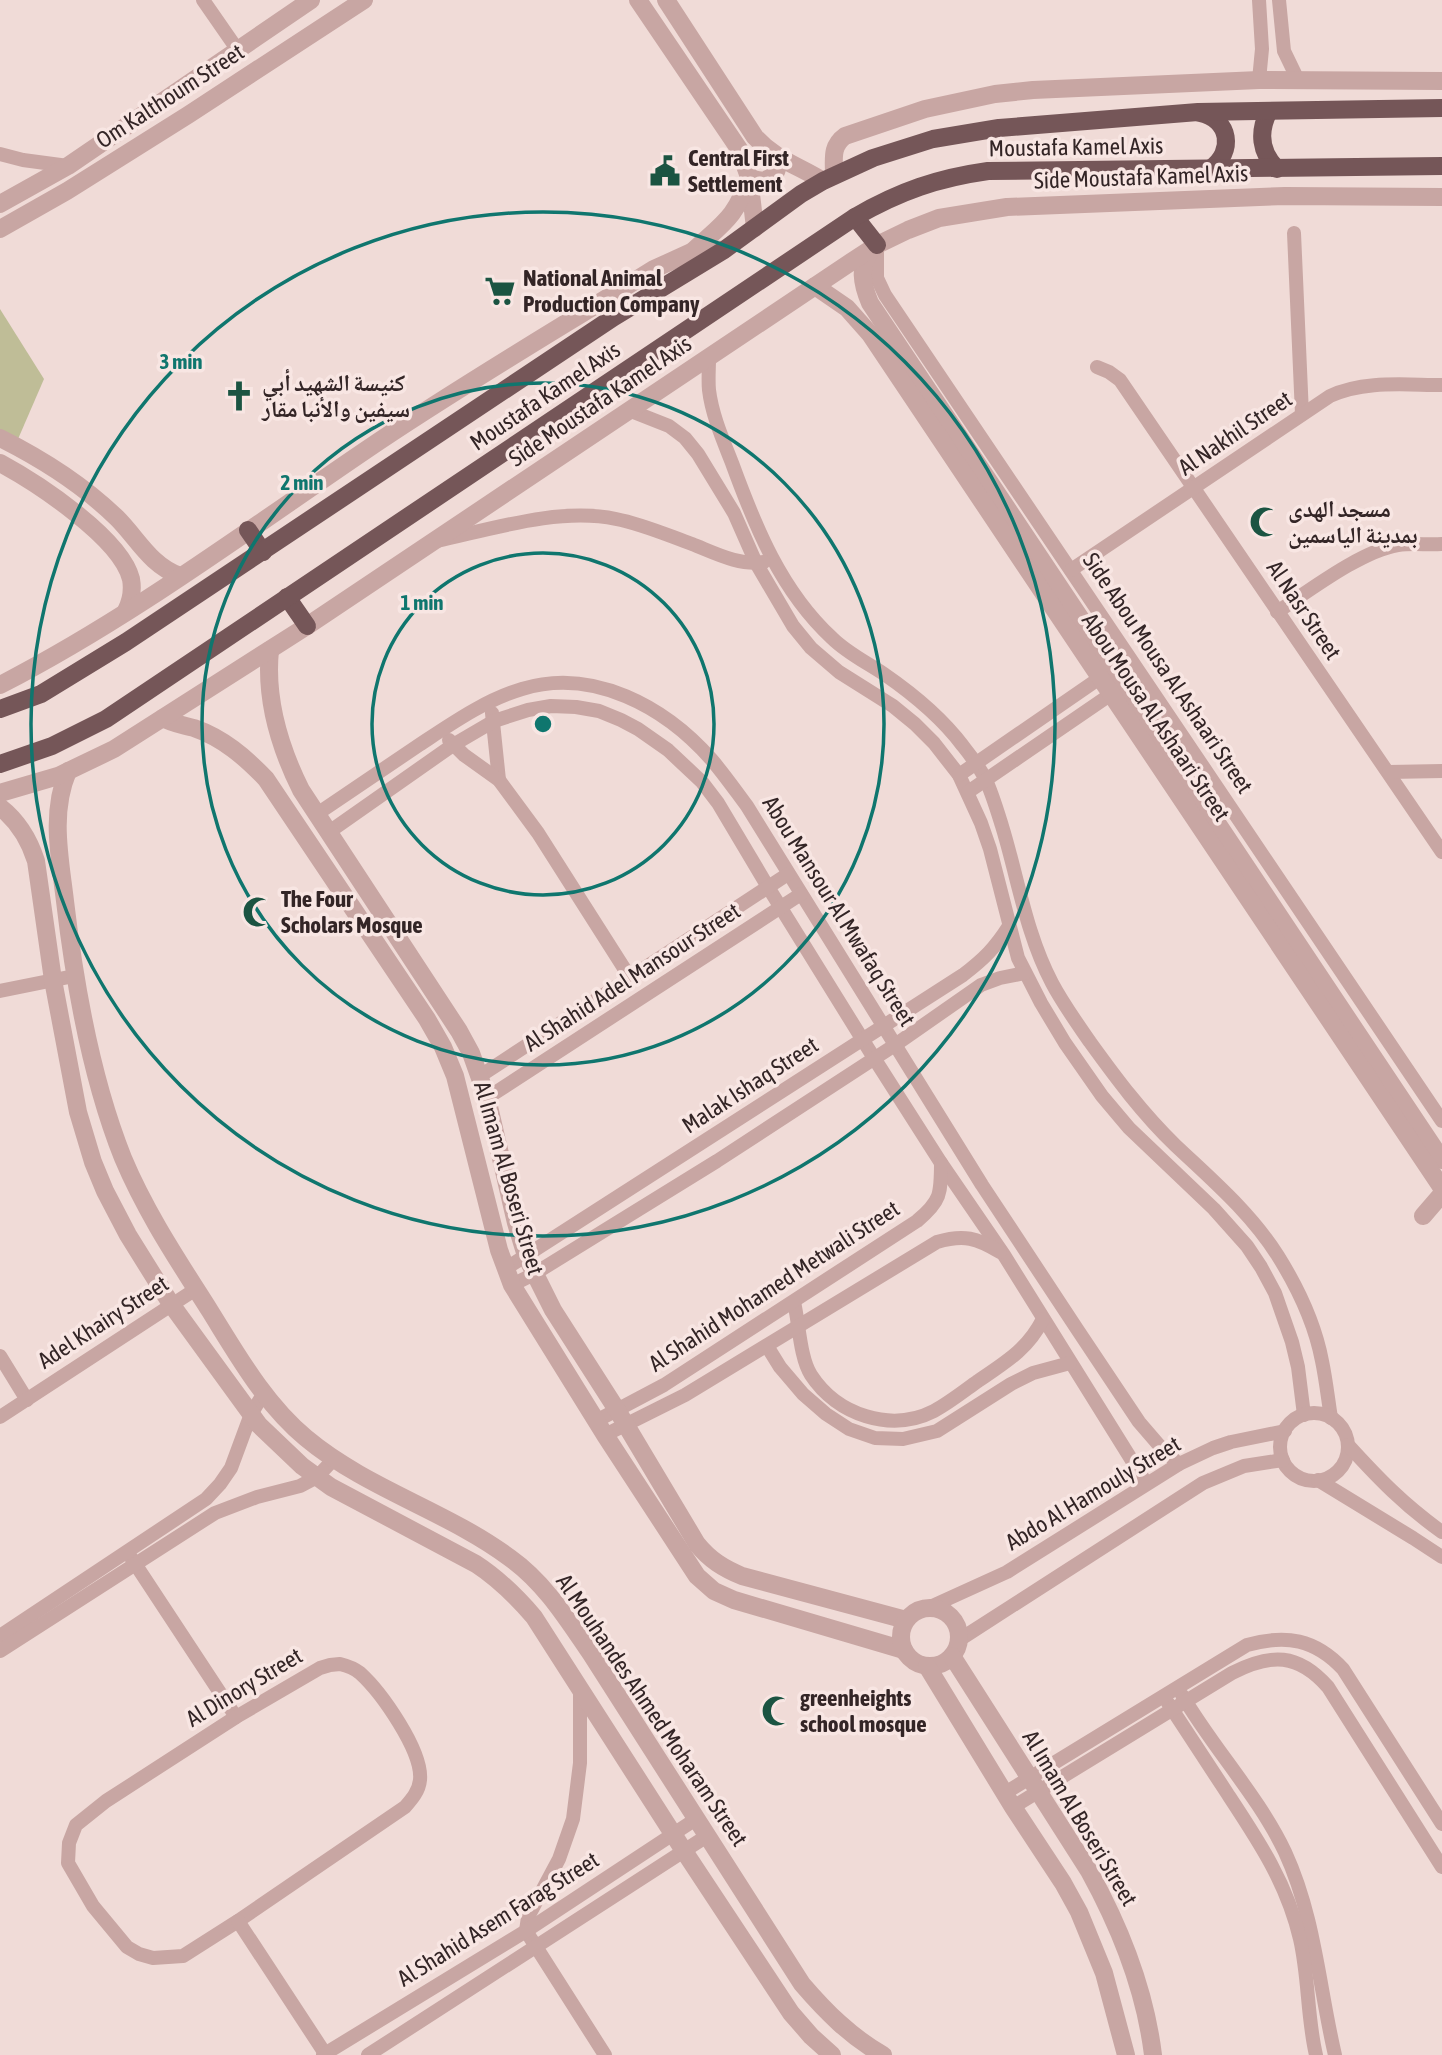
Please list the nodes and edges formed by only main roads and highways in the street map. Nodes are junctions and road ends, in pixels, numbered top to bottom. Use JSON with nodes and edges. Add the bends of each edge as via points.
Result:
{"nodes":[{"id":1,"x":1442,"y":108,"type":"edge"},
{"id":2,"x":1269,"y":111,"type":"junction"},
{"id":3,"x":1198,"y":112,"type":"junction"},
{"id":4,"x":1442,"y":166,"type":"edge"},
{"id":5,"x":1210,"y":169,"type":"junction"},
{"id":6,"x":1278,"y":169,"type":"junction"},
{"id":7,"x":855,"y":217,"type":"junction"},
{"id":8,"x":877,"y":245,"type":"road end"},
{"id":9,"x":248,"y":530,"type":"road end"},
{"id":10,"x":263,"y":552,"type":"junction"},
{"id":11,"x":287,"y":597,"type":"junction"},
{"id":12,"x":307,"y":626,"type":"road end"},
{"id":13,"x":0,"y":709,"type":"edge"},
{"id":14,"x":0,"y":764,"type":"edge"}],
"edges":[{"from":1,"to":2,"type":"main road","name":"Moustafa Kamel Axis"},
{"from":2,"to":3,"type":"main road","name":"Moustafa Kamel Axis"},
{"from":2,"to":6,"type":"main road","via":[[1262,141]]},
{"from":3,"to":5,"type":"main road","via":[[1216,120],[1226,138],[1222,159]]},
{"from":3,"to":10,"type":"main road","name":"Moustafa Kamel Axis","via":[[964,133],[891,151],[828,178]]},
{"from":4,"to":6,"type":"main road","name":"Moustafa Kamel Axis"},
{"from":5,"to":6,"type":"main road","name":"Moustafa Kamel Axis"},
{"from":5,"to":7,"type":"main road","name":"Moustafa Kamel Axis","via":[[979,173],[933,181]]},
{"from":7,"to":8,"type":"main road"},
{"from":7,"to":11,"type":"main road","name":"Moustafa Kamel Axis"},
{"from":9,"to":10,"type":"main road"},
{"from":10,"to":13,"type":"main road","name":"Moustafa Kamel Axis","via":[[80,671],[41,694]]},
{"from":11,"to":12,"type":"main road"},
{"from":11,"to":14,"type":"main road","name":"Moustafa Kamel Axis","via":[[106,719],[52,746]]}]}
